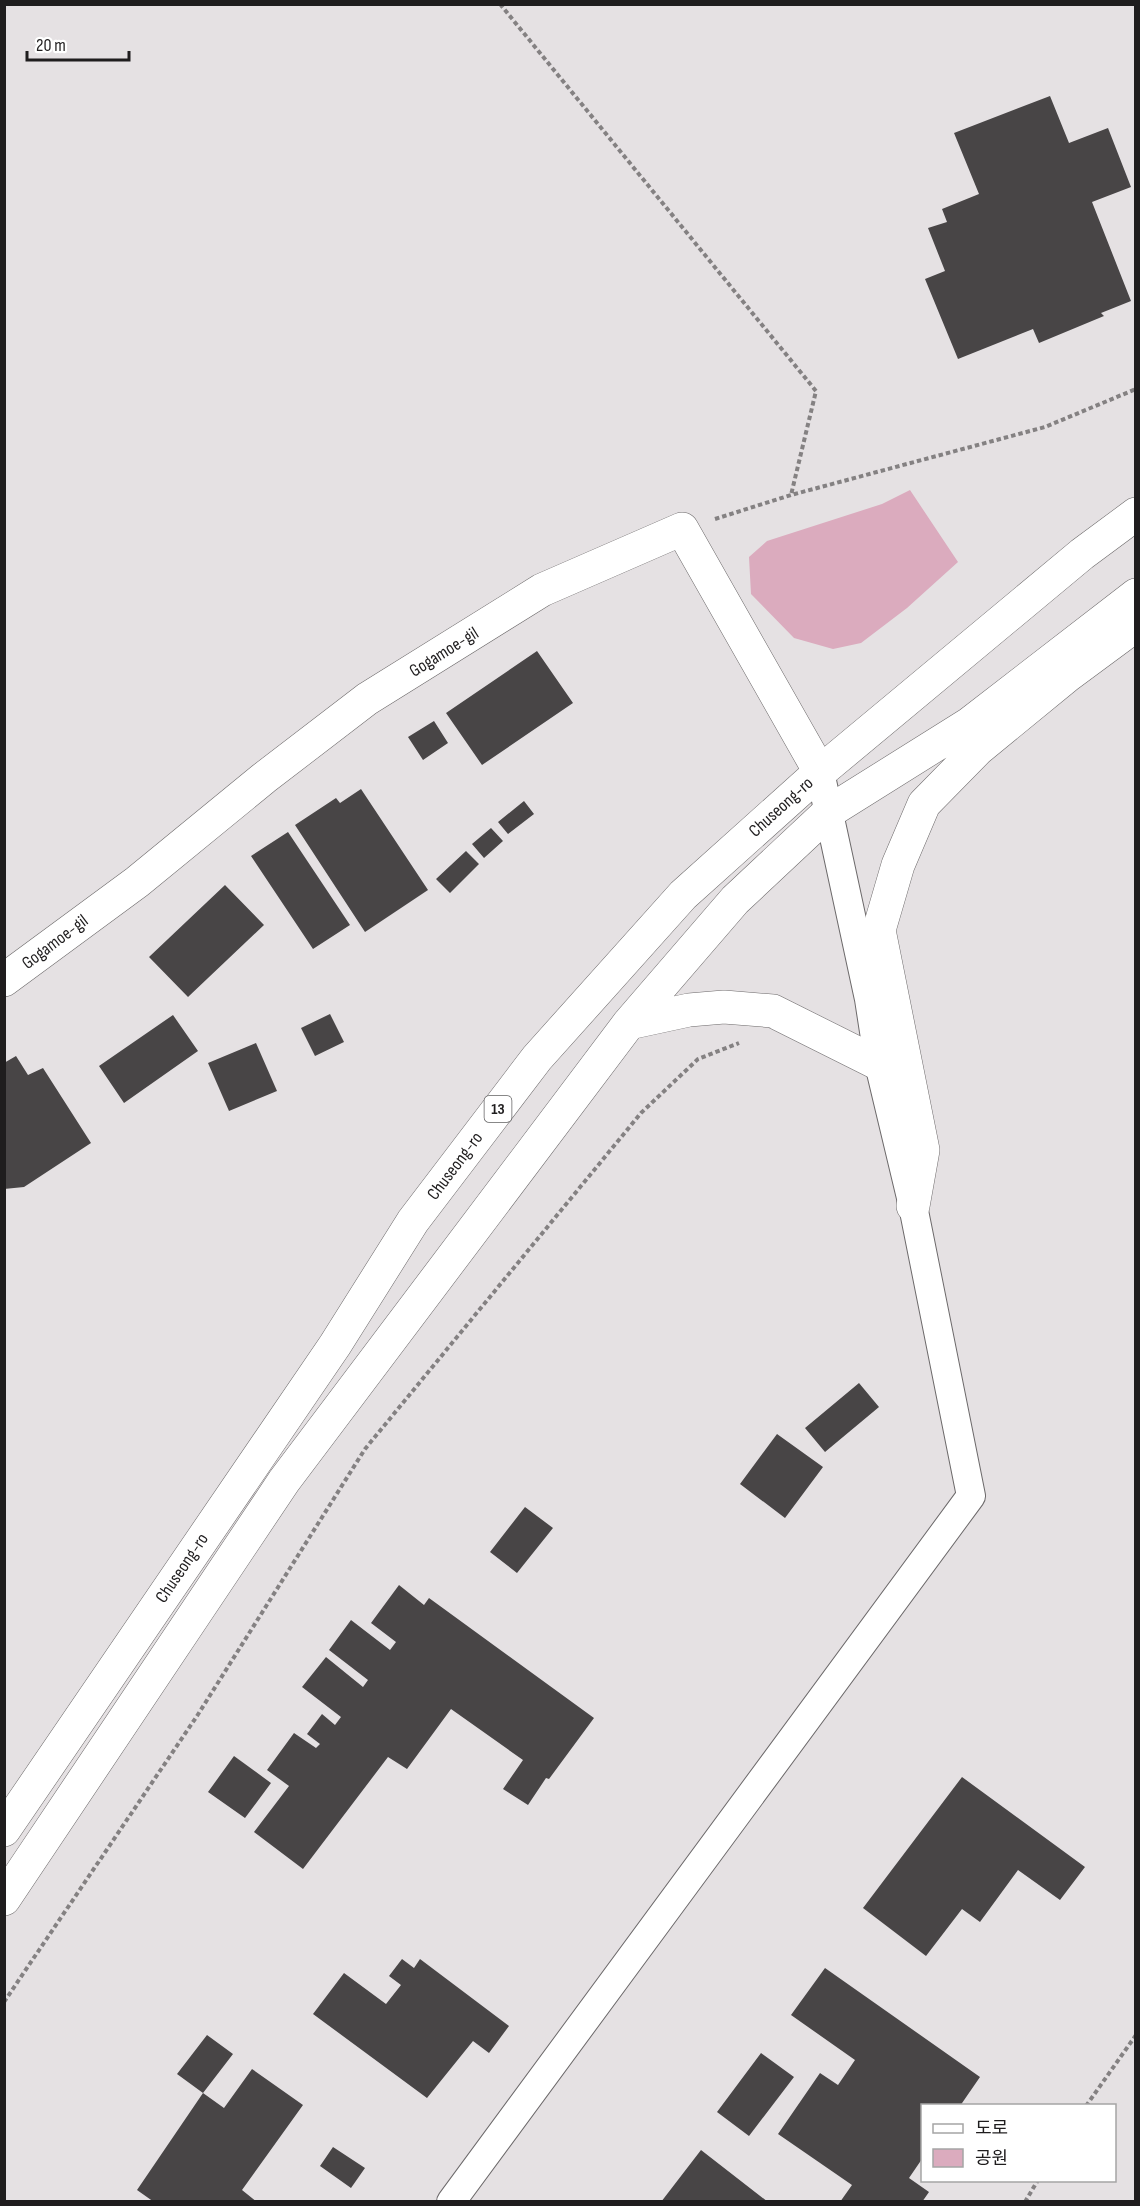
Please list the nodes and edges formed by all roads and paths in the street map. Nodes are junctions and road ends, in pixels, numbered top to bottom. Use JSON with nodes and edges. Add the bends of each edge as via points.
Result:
{"nodes":[{"id":1,"x":500,"y":4,"type":"edge"},
{"id":2,"x":1136,"y":389,"type":"edge"},
{"id":3,"x":791,"y":495,"type":"junction"},
{"id":4,"x":1136,"y":514,"type":"edge"},
{"id":5,"x":682,"y":529,"type":"junction"},
{"id":6,"x":1136,"y":596,"type":"edge"},
{"id":7,"x":1136,"y":625,"type":"edge"},
{"id":8,"x":820,"y":772,"type":"junction"},
{"id":9,"x":830,"y":811,"type":"junction"},
{"id":10,"x":4,"y":980,"type":"edge"},
{"id":11,"x":629,"y":1023,"type":"junction"},
{"id":12,"x":740,"y":1042,"type":"dead end"},
{"id":13,"x":879,"y":1064,"type":"junction"},
{"id":14,"x":913,"y":1206,"type":"junction"},
{"id":15,"x":4,"y":1830,"type":"edge"},
{"id":16,"x":4,"y":1899,"type":"edge"},
{"id":17,"x":4,"y":2002,"type":"edge"},
{"id":18,"x":1136,"y":2035,"type":"edge"},
{"id":19,"x":1087,"y":2104,"type":"edge"},
{"id":20,"x":1037,"y":2182,"type":"edge"},
{"id":21,"x":451,"y":2202,"type":"edge"},
{"id":22,"x":1025,"y":2202,"type":"edge"}],
"edges":[{"from":1,"to":3,"type":"path","via":[[816,391]]},
{"from":2,"to":3,"type":"path","via":[[1045,427]]},
{"from":3,"to":5,"type":"path"},
{"from":4,"to":8,"type":"main road","name":"Chuseong-ro","number":"13","via":[[1082,554]]},
{"from":5,"to":8,"type":"main road"},
{"from":5,"to":10,"type":"main road","name":"Gogamoe-gil","via":[[542,590],[367,699],[137,882]]},
{"from":6,"to":9,"type":"main road","name":"Chuseong-ro","via":[[969,724]]},
{"from":7,"to":14,"type":"main road","via":[[978,749],[924,804],[898,865],[879,930],[923,1150]]},
{"from":8,"to":9,"type":"street"},
{"from":8,"to":15,"type":"main road","name":"Chuseong-ro","number":"13","via":[[682,895],[537,1058],[413,1221],[335,1345]]},
{"from":9,"to":11,"type":"main road","name":"Chuseong-ro","via":[[735,900]]},
{"from":9,"to":13,"type":"street"},
{"from":11,"to":13,"type":"main road","via":[[724,1007],[773,1011]]},
{"from":11,"to":16,"type":"main road","name":"Chuseong-ro","via":[[284,1481]]},
{"from":12,"to":17,"type":"path","via":[[698,1059],[641,1113],[365,1449],[197,1716]]},
{"from":13,"to":14,"type":"street"},
{"from":14,"to":21,"type":"street","via":[[971,1496]]},
{"from":18,"to":19,"type":"path"},
{"from":20,"to":22,"type":"path"}]}
